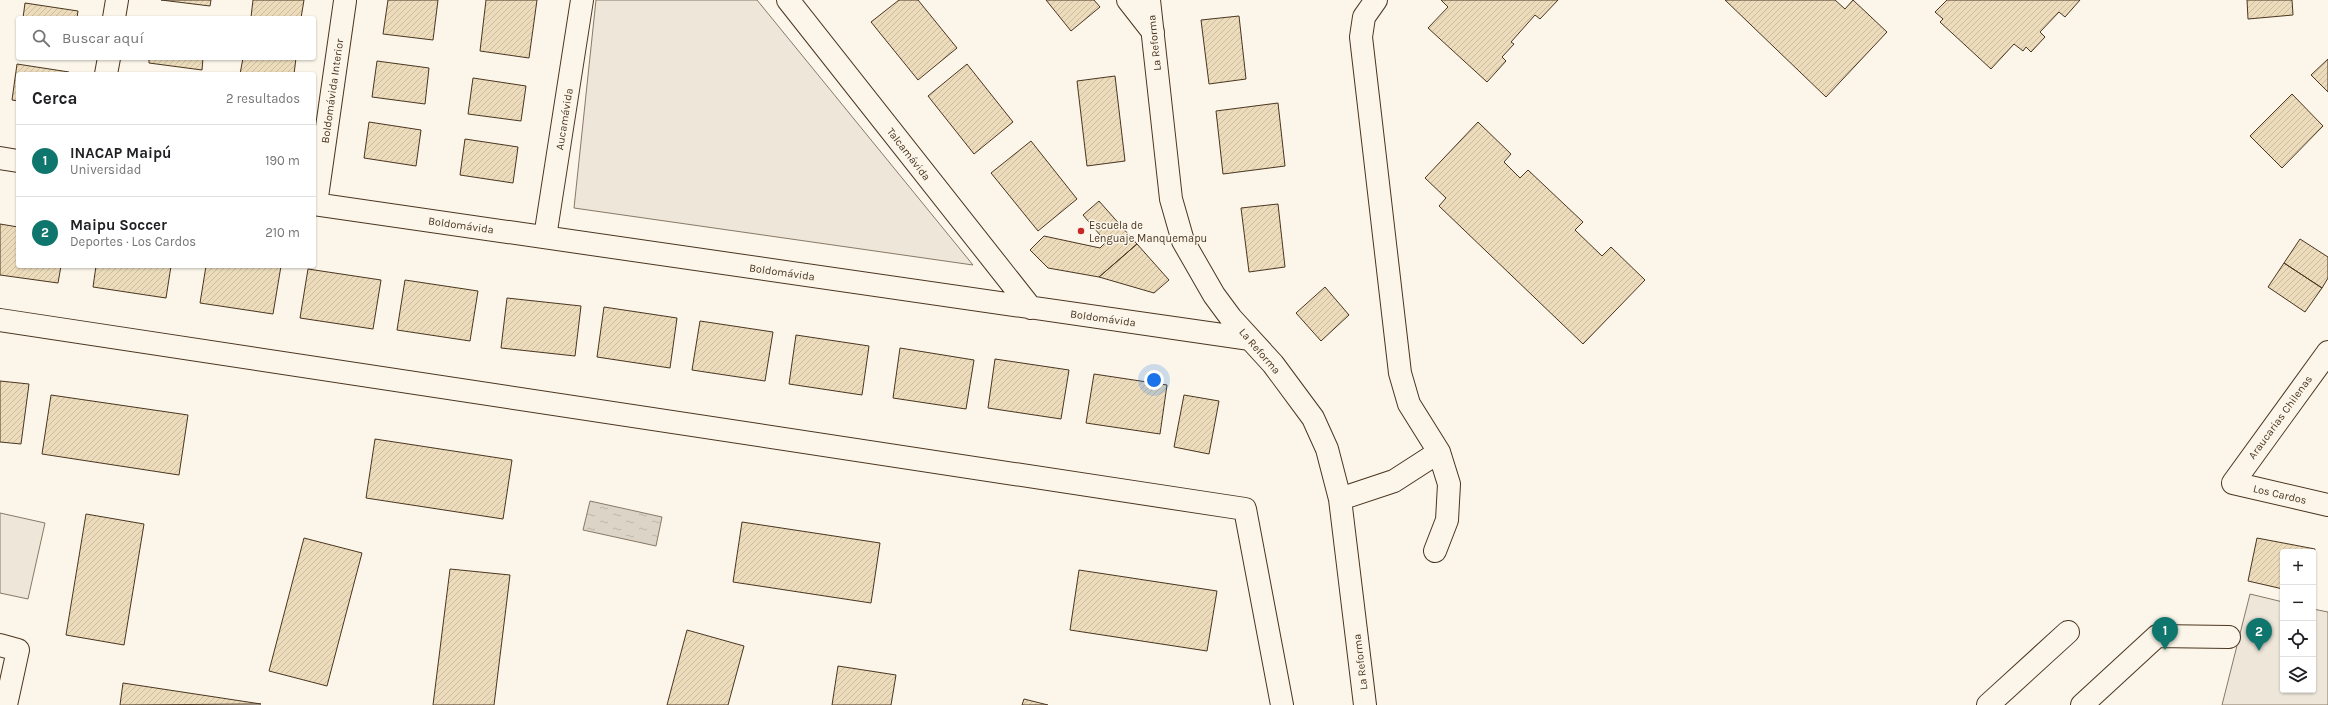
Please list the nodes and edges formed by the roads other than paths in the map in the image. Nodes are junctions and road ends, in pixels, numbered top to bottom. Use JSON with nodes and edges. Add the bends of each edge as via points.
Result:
{"nodes":[{"id":1,"x":117,"y":0,"type":"edge"},
{"id":2,"x":345,"y":0,"type":"edge"},
{"id":3,"x":582,"y":0,"type":"edge"},
{"id":4,"x":788,"y":0,"type":"edge"},
{"id":5,"x":1128,"y":0,"type":"edge"},
{"id":6,"x":1149,"y":0,"type":"edge"},
{"id":7,"x":1376,"y":0,"type":"edge"},
{"id":8,"x":114,"y":16,"type":"edge"},
{"id":9,"x":1153,"y":32,"type":"junction"},
{"id":10,"x":109,"y":60,"type":"edge"},
{"id":11,"x":106,"y":72,"type":"edge"},
{"id":12,"x":0,"y":158,"type":"edge"},
{"id":13,"x":16,"y":161,"type":"edge"},
{"id":14,"x":316,"y":197,"type":"edge"},
{"id":15,"x":316,"y":204,"type":"edge"},
{"id":16,"x":545,"y":237,"type":"junction"},
{"id":17,"x":1031,"y":308,"type":"junction"},
{"id":18,"x":0,"y":320,"type":"edge"},
{"id":19,"x":1250,"y":339,"type":"junction"},
{"id":20,"x":2328,"y":352,"type":"edge"},
{"id":21,"x":1439,"y":452,"type":"junction"},
{"id":22,"x":2233,"y":483,"type":"joint"},
{"id":23,"x":1340,"y":499,"type":"junction"},
{"id":24,"x":2328,"y":505,"type":"edge"},
{"id":25,"x":1435,"y":551,"type":"dead end"},
{"id":26,"x":2068,"y":632,"type":"dead end"},
{"id":27,"x":2229,"y":637,"type":"dead end"},
{"id":28,"x":0,"y":645,"type":"edge"},
{"id":29,"x":6,"y":705,"type":"edge"},
{"id":30,"x":1282,"y":705,"type":"edge"},
{"id":31,"x":1364,"y":705,"type":"edge"},
{"id":32,"x":1988,"y":705,"type":"edge"},
{"id":33,"x":2082,"y":705,"type":"edge"}],
"edges":[{"from":1,"to":8,"type":"street"},
{"from":2,"to":14,"type":"street","name":"Boldomávida Interior"},
{"from":3,"to":16,"type":"street","name":"Aucamávida"},
{"from":4,"to":17,"type":"street","name":"Talcamávida"},
{"from":5,"to":9,"type":"street"},
{"from":6,"to":9,"type":"street","name":"La Reforma"},
{"from":7,"to":21,"type":"street","via":[[1364,18],[1361,37],[1400,373],[1404,393],[1412,411]]},
{"from":9,"to":19,"type":"street","name":"La Reforma","via":[[1171,199],[1176,220],[1197,269],[1231,318]]},
{"from":10,"to":11,"type":"street"},
{"from":12,"to":13,"type":"street"},
{"from":15,"to":16,"type":"street","name":"Boldomávida"},
{"from":16,"to":17,"type":"street","name":"Boldomávida"},
{"from":17,"to":19,"type":"street","name":"Boldomávida"},
{"from":18,"to":30,"type":"street","via":[[1245,508]]},
{"from":19,"to":23,"type":"street","name":"La Reforma","via":[[1290,385],[1313,418],[1327,449]]},
{"from":20,"to":22,"type":"street","name":"Araucarias Chilenas"},
{"from":21,"to":23,"type":"street","via":[[1394,481]]},
{"from":21,"to":25,"type":"street","via":[[1449,484],[1447,520]]},
{"from":22,"to":24,"type":"street","name":"Los Cardos"},
{"from":23,"to":31,"type":"street","name":"La Reforma"},
{"from":26,"to":32,"type":"street"},
{"from":27,"to":33,"type":"street","via":[[2157,636]]},
{"from":28,"to":29,"type":"street","via":[[18,650]]}]}
